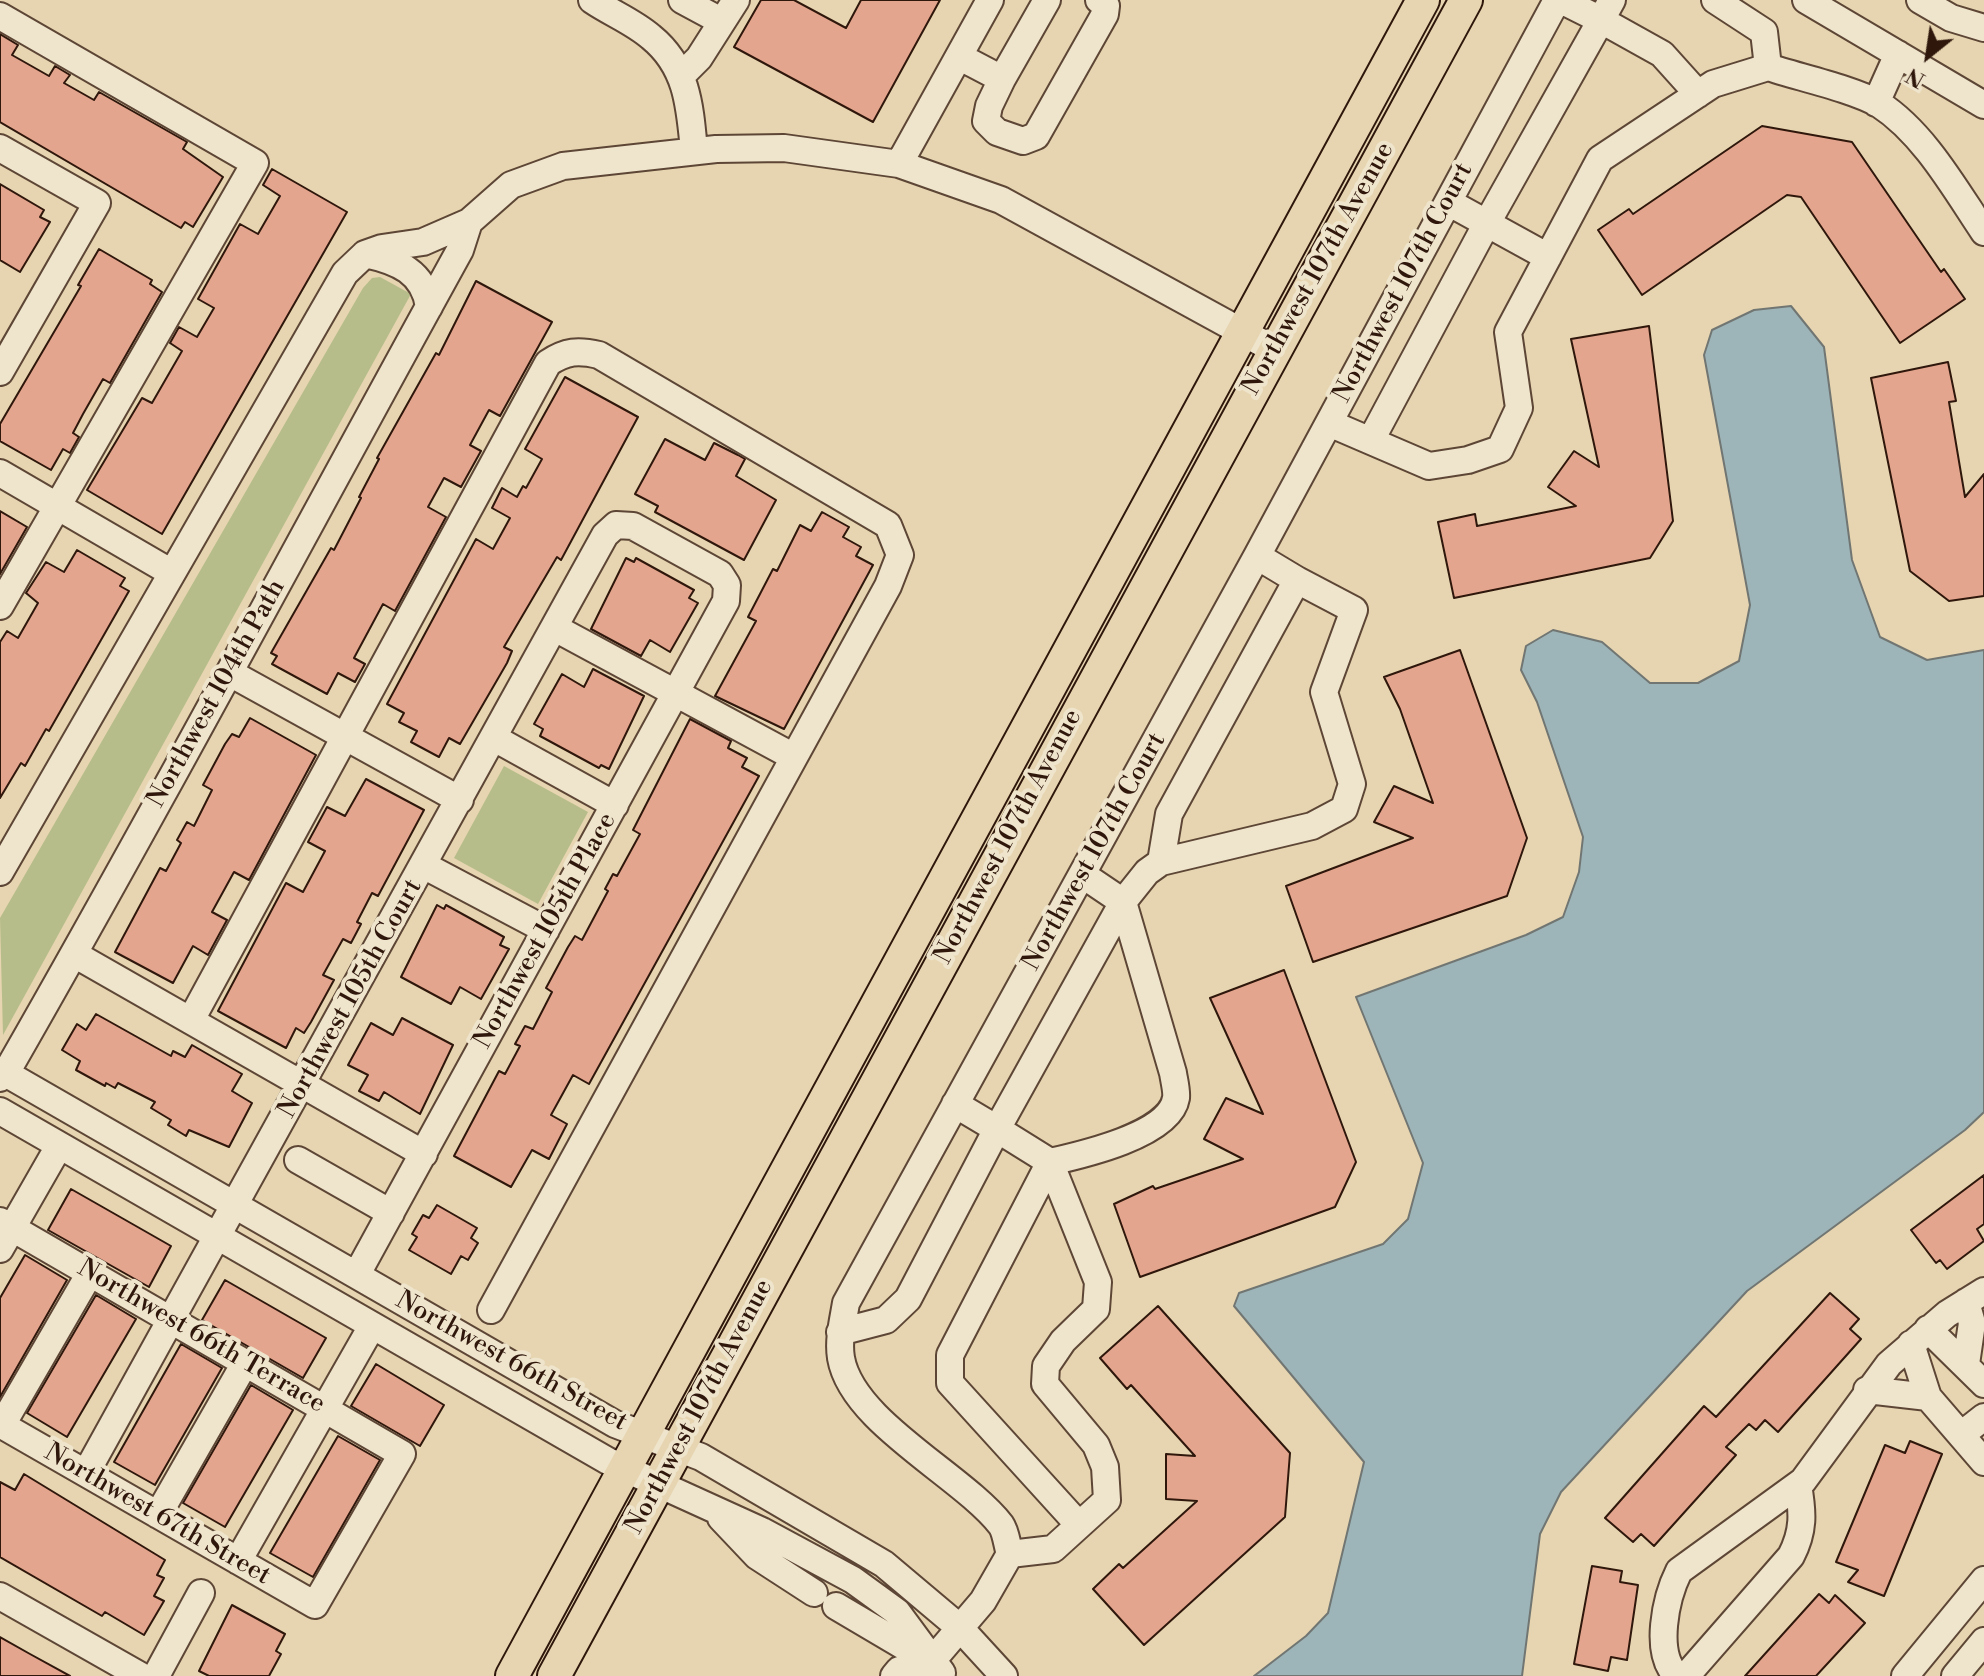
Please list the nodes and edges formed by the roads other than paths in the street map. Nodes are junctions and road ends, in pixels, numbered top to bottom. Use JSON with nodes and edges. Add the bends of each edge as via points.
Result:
{"nodes":[{"id":1,"x":592,"y":0,"type":"edge"},
{"id":2,"x":682,"y":0,"type":"edge"},
{"id":3,"x":990,"y":0,"type":"edge"},
{"id":4,"x":1047,"y":0,"type":"edge"},
{"id":5,"x":1099,"y":0,"type":"edge"},
{"id":6,"x":1423,"y":0,"type":"edge"},
{"id":7,"x":1466,"y":0,"type":"edge"},
{"id":8,"x":1559,"y":0,"type":"edge"},
{"id":9,"x":1715,"y":0,"type":"edge"},
{"id":10,"x":1806,"y":0,"type":"edge"},
{"id":11,"x":1920,"y":0,"type":"edge"},
{"id":12,"x":728,"y":10,"type":"edge"},
{"id":13,"x":1606,"y":10,"type":"edge"},
{"id":14,"x":0,"y":16,"type":"edge"},
{"id":15,"x":1984,"y":28,"type":"edge"},
{"id":16,"x":1898,"y":54,"type":"junction"},
{"id":17,"x":960,"y":57,"type":"junction"},
{"id":18,"x":1768,"y":67,"type":"junction"},
{"id":19,"x":681,"y":76,"type":"junction"},
{"id":20,"x":1002,"y":79,"type":"junction"},
{"id":21,"x":1698,"y":94,"type":"junction"},
{"id":22,"x":1876,"y":103,"type":"junction"},
{"id":23,"x":1984,"y":105,"type":"edge"},
{"id":24,"x":0,"y":148,"type":"edge"},
{"id":25,"x":694,"y":151,"type":"junction"},
{"id":26,"x":899,"y":164,"type":"junction"},
{"id":27,"x":1448,"y":202,"type":"junction"},
{"id":28,"x":469,"y":222,"type":"junction"},
{"id":29,"x":1487,"y":223,"type":"junction"},
{"id":30,"x":1984,"y":232,"type":"edge"},
{"id":31,"x":365,"y":254,"type":"junction"},
{"id":32,"x":1548,"y":257,"type":"junction"},
{"id":33,"x":429,"y":307,"type":"junction"},
{"id":34,"x":1243,"y":332,"type":"junction"},
{"id":35,"x":7,"y":343,"type":"edge"},
{"id":36,"x":1275,"y":350,"type":"junction"},
{"id":37,"x":0,"y":372,"type":"edge"},
{"id":38,"x":1329,"y":423,"type":"junction"},
{"id":39,"x":1371,"y":440,"type":"junction"},
{"id":40,"x":0,"y":473,"type":"edge"},
{"id":41,"x":57,"y":506,"type":"junction"},
{"id":42,"x":1257,"y":556,"type":"junction"},
{"id":43,"x":172,"y":573,"type":"junction"},
{"id":44,"x":1297,"y":580,"type":"junction"},
{"id":45,"x":727,"y":585,"type":"joint"},
{"id":46,"x":0,"y":606,"type":"edge"},
{"id":47,"x":555,"y":628,"type":"junction"},
{"id":48,"x":230,"y":673,"type":"junction"},
{"id":49,"x":676,"y":693,"type":"junction"},
{"id":50,"x":345,"y":736,"type":"junction"},
{"id":51,"x":494,"y":738,"type":"junction"},
{"id":52,"x":794,"y":757,"type":"junction"},
{"id":53,"x":460,"y":800,"type":"junction"},
{"id":54,"x":615,"y":805,"type":"junction"},
{"id":55,"x":1161,"y":862,"type":"junction"},
{"id":56,"x":425,"y":866,"type":"junction"},
{"id":57,"x":0,"y":872,"type":"edge"},
{"id":58,"x":1083,"y":875,"type":"junction"},
{"id":59,"x":1123,"y":902,"type":"junction"},
{"id":60,"x":546,"y":930,"type":"junction"},
{"id":61,"x":74,"y":954,"type":"junction"},
{"id":62,"x":191,"y":1020,"type":"junction"},
{"id":63,"x":2,"y":1074,"type":"edge"},
{"id":64,"x":302,"y":1086,"type":"junction"},
{"id":65,"x":955,"y":1104,"type":"junction"},
{"id":66,"x":0,"y":1111,"type":"edge"},
{"id":67,"x":997,"y":1129,"type":"junction"},
{"id":68,"x":59,"y":1146,"type":"junction"},
{"id":69,"x":424,"y":1154,"type":"junction"},
{"id":70,"x":298,"y":1160,"type":"dead end"},
{"id":71,"x":1050,"y":1162,"type":"junction"},
{"id":72,"x":236,"y":1206,"type":"junction"},
{"id":73,"x":391,"y":1213,"type":"junction"},
{"id":74,"x":4,"y":1233,"type":"edge"},
{"id":75,"x":218,"y":1238,"type":"junction"},
{"id":76,"x":90,"y":1273,"type":"junction"},
{"id":77,"x":357,"y":1274,"type":"junction"},
{"id":78,"x":1975,"y":1296,"type":"edge"},
{"id":79,"x":491,"y":1310,"type":"dead end"},
{"id":80,"x":172,"y":1321,"type":"junction"},
{"id":81,"x":372,"y":1326,"type":"junction"},
{"id":82,"x":840,"y":1332,"type":"junction"},
{"id":83,"x":1920,"y":1337,"type":"junction"},
{"id":84,"x":245,"y":1363,"type":"junction"},
{"id":85,"x":1966,"y":1364,"type":"junction"},
{"id":86,"x":1984,"y":1384,"type":"edge"},
{"id":87,"x":1867,"y":1390,"type":"junction"},
{"id":88,"x":1928,"y":1397,"type":"junction"},
{"id":89,"x":323,"y":1408,"type":"junction"},
{"id":90,"x":1984,"y":1417,"type":"edge"},
{"id":91,"x":1,"y":1425,"type":"edge"},
{"id":92,"x":1961,"y":1435,"type":"junction"},
{"id":93,"x":644,"y":1436,"type":"junction"},
{"id":94,"x":678,"y":1448,"type":"junction"},
{"id":95,"x":1984,"y":1462,"type":"edge"},
{"id":96,"x":625,"y":1469,"type":"junction"},
{"id":97,"x":86,"y":1473,"type":"junction"},
{"id":98,"x":659,"y":1483,"type":"junction"},
{"id":99,"x":1798,"y":1485,"type":"junction"},
{"id":100,"x":713,"y":1510,"type":"junction"},
{"id":101,"x":158,"y":1515,"type":"junction"},
{"id":102,"x":1079,"y":1525,"type":"junction"},
{"id":103,"x":1010,"y":1554,"type":"junction"},
{"id":104,"x":238,"y":1561,"type":"junction"},
{"id":105,"x":884,"y":1564,"type":"junction"},
{"id":106,"x":1984,"y":1580,"type":"edge"},
{"id":107,"x":868,"y":1590,"type":"junction"},
{"id":108,"x":201,"y":1593,"type":"dead end"},
{"id":109,"x":0,"y":1596,"type":"edge"},
{"id":110,"x":315,"y":1605,"type":"joint"},
{"id":111,"x":834,"y":1605,"type":"junction"},
{"id":112,"x":960,"y":1628,"type":"junction"},
{"id":113,"x":1984,"y":1641,"type":"edge"},
{"id":114,"x":935,"y":1671,"type":"edge"},
{"id":115,"x":141,"y":1676,"type":"edge"},
{"id":116,"x":156,"y":1676,"type":"edge"},
{"id":117,"x":512,"y":1676,"type":"edge"},
{"id":118,"x":554,"y":1676,"type":"edge"},
{"id":119,"x":894,"y":1676,"type":"edge"},
{"id":120,"x":1004,"y":1676,"type":"edge"},
{"id":121,"x":1677,"y":1676,"type":"edge"},
{"id":122,"x":1686,"y":1676,"type":"edge"},
{"id":123,"x":1905,"y":1676,"type":"edge"},
{"id":124,"x":1955,"y":1676,"type":"edge"}],
"edges":[{"from":1,"to":19,"type":"street","via":[[650,36]]},
{"from":2,"to":12,"type":"street"},
{"from":3,"to":17,"type":"street"},
{"from":4,"to":20,"type":"street"},
{"from":5,"to":20,"type":"street","via":[[1106,6],[1105,14],[1036,136],[1023,141],[997,132],[986,121]]},
{"from":6,"to":34,"type":"main road","name":"Northwest 107th Avenue"},
{"from":7,"to":36,"type":"main road","name":"Northwest 107th Avenue"},
{"from":8,"to":13,"type":"street"},
{"from":8,"to":27,"type":"street","name":"Northwest 107th Court"},
{"from":9,"to":18,"type":"street","via":[[1764,32]]},
{"from":10,"to":16,"type":"street"},
{"from":11,"to":15,"type":"street","via":[[1951,18]]},
{"from":12,"to":19,"type":"street","via":[[699,58]]},
{"from":13,"to":21,"type":"street","via":[[1662,54]]},
{"from":13,"to":29,"type":"street"},
{"from":14,"to":41,"type":"street","via":[[255,163]]},
{"from":16,"to":22,"type":"street"},
{"from":16,"to":23,"type":"street"},
{"from":17,"to":20,"type":"street"},
{"from":17,"to":26,"type":"street"},
{"from":18,"to":21,"type":"street"},
{"from":18,"to":22,"type":"street"},
{"from":19,"to":25,"type":"street","via":[[689,95]]},
{"from":21,"to":32,"type":"street","via":[[1600,159]]},
{"from":22,"to":30,"type":"street","via":[[1908,131]]},
{"from":24,"to":35,"type":"street","via":[[97,203]]},
{"from":25,"to":26,"type":"street","via":[[784,148]]},
{"from":25,"to":28,"type":"street","via":[[563,166],[511,185]]},
{"from":26,"to":34,"type":"street","via":[[1001,200]]},
{"from":27,"to":29,"type":"street"},
{"from":27,"to":38,"type":"street","name":"Northwest 107th Court"},
{"from":28,"to":31,"type":"street","via":[[423,242]]},
{"from":28,"to":33,"type":"street","name":"Northwest 104th Path"},
{"from":29,"to":32,"type":"street"},
{"from":29,"to":39,"type":"street"},
{"from":31,"to":33,"type":"street","via":[[386,258],[417,276],[426,288]]},
{"from":31,"to":43,"type":"street","via":[[345,273]]},
{"from":32,"to":39,"type":"street","via":[[1508,332],[1519,408],[1500,449],[1429,466]]},
{"from":33,"to":48,"type":"street","name":"Northwest 104th Path"},
{"from":34,"to":36,"type":"street"},
{"from":34,"to":93,"type":"main road","name":"Northwest 107th Avenue"},
{"from":35,"to":37,"type":"street"},
{"from":36,"to":94,"type":"main road","name":"Northwest 107th Avenue"},
{"from":38,"to":39,"type":"street"},
{"from":38,"to":42,"type":"street","name":"Northwest 107th Court"},
{"from":40,"to":41,"type":"street"},
{"from":41,"to":43,"type":"street"},
{"from":41,"to":46,"type":"street"},
{"from":42,"to":44,"type":"street"},
{"from":42,"to":58,"type":"street","name":"Northwest 107th Court"},
{"from":43,"to":57,"type":"street"},
{"from":44,"to":55,"type":"street","via":[[1169,814]]},
{"from":44,"to":55,"type":"street","via":[[1354,610],[1324,692],[1352,784],[1344,809],[1312,826]]},
{"from":45,"to":47,"type":"street","name":"Northwest 105th Court","via":[[720,574],[633,526],[616,525],[605,535]]},
{"from":45,"to":49,"type":"street","name":"Northwest 105th Place","via":[[726,601]]},
{"from":47,"to":49,"type":"street"},
{"from":47,"to":51,"type":"street","name":"Northwest 105th Court"},
{"from":48,"to":50,"type":"street"},
{"from":48,"to":61,"type":"street","name":"Northwest 104th Path"},
{"from":49,"to":52,"type":"street"},
{"from":49,"to":54,"type":"street","name":"Northwest 105th Place"},
{"from":50,"to":52,"type":"street","via":[[548,363],[578,350],[599,355],[872,513],[896,539],[900,555],[888,586]]},
{"from":50,"to":53,"type":"street"},
{"from":50,"to":62,"type":"street"},
{"from":51,"to":53,"type":"street","name":"Northwest 105th Court"},
{"from":51,"to":54,"type":"street"},
{"from":52,"to":79,"type":"street"},
{"from":53,"to":56,"type":"street","name":"Northwest 105th Court"},
{"from":54,"to":60,"type":"street","name":"Northwest 105th Place"},
{"from":55,"to":59,"type":"street"},
{"from":56,"to":60,"type":"street"},
{"from":56,"to":64,"type":"street","name":"Northwest 105th Court"},
{"from":58,"to":59,"type":"street"},
{"from":58,"to":65,"type":"street","name":"Northwest 107th Court"},
{"from":59,"to":67,"type":"street"},
{"from":59,"to":71,"type":"street","via":[[1176,1099],[1165,1117],[1140,1133],[1092,1153]]},
{"from":60,"to":69,"type":"street","name":"Northwest 105th Place"},
{"from":61,"to":62,"type":"street"},
{"from":61,"to":63,"type":"street","name":"Northwest 104th Path"},
{"from":62,"to":64,"type":"street"},
{"from":63,"to":72,"type":"street","name":"Northwest 66th Street"},
{"from":64,"to":69,"type":"street"},
{"from":64,"to":72,"type":"street","name":"Northwest 105th Court"},
{"from":65,"to":67,"type":"street"},
{"from":65,"to":82,"type":"street","name":"Northwest 107th Court","via":[[846,1303]]},
{"from":66,"to":68,"type":"street","name":"Northwest 66th Street"},
{"from":67,"to":71,"type":"street"},
{"from":67,"to":82,"type":"street","via":[[908,1299],[886,1320]]},
{"from":68,"to":74,"type":"street"},
{"from":68,"to":75,"type":"street","name":"Northwest 66th Street"},
{"from":69,"to":73,"type":"street","name":"Northwest 105th Place"},
{"from":70,"to":73,"type":"street"},
{"from":71,"to":102,"type":"street","via":[[1098,1282],[1096,1309],[1046,1366],[1045,1384],[1096,1445],[1105,1467],[1107,1500]]},
{"from":71,"to":102,"type":"street","via":[[950,1355],[950,1383]]},
{"from":72,"to":75,"type":"street","name":"Northwest 105th Court"},
{"from":72,"to":77,"type":"street","name":"Northwest 66th Street"},
{"from":73,"to":77,"type":"street","name":"Northwest 105th Place"},
{"from":74,"to":76,"type":"street","name":"Northwest 66th Terrace"},
{"from":75,"to":80,"type":"street","name":"Northwest 105th Court"},
{"from":75,"to":81,"type":"street","name":"Northwest 66th Street"},
{"from":76,"to":80,"type":"street","name":"Northwest 66th Terrace"},
{"from":76,"to":91,"type":"street"},
{"from":77,"to":93,"type":"street","name":"Northwest 66th Street"},
{"from":78,"to":83,"type":"street"},
{"from":78,"to":85,"type":"street"},
{"from":80,"to":84,"type":"street","name":"Northwest 66th Terrace"},
{"from":80,"to":97,"type":"street","name":"Northwest 105th Court"},
{"from":81,"to":89,"type":"street"},
{"from":81,"to":96,"type":"street","name":"Northwest 66th Street"},
{"from":82,"to":103,"type":"street","name":"Northwest 107th Court","via":[[841,1359],[854,1390],[1002,1526]]},
{"from":83,"to":85,"type":"street"},
{"from":83,"to":87,"type":"street"},
{"from":83,"to":88,"type":"street"},
{"from":84,"to":89,"type":"street","name":"Northwest 66th Terrace"},
{"from":84,"to":101,"type":"street"},
{"from":85,"to":86,"type":"street"},
{"from":87,"to":88,"type":"street"},
{"from":87,"to":99,"type":"street"},
{"from":88,"to":92,"type":"street"},
{"from":89,"to":104,"type":"street"},
{"from":89,"to":110,"type":"street","name":"Northwest 66th Terrace","via":[[402,1454]]},
{"from":90,"to":92,"type":"street"},
{"from":91,"to":97,"type":"street","name":"Northwest 67th Street"},
{"from":92,"to":95,"type":"street"},
{"from":93,"to":94,"type":"street","name":"Northwest 66th Street"},
{"from":93,"to":96,"type":"main road","name":"Northwest 107th Avenue"},
{"from":94,"to":98,"type":"main road","name":"Northwest 107th Avenue"},
{"from":94,"to":105,"type":"street","name":"Northwest 66th Street","via":[[725,1469]]},
{"from":96,"to":98,"type":"street","name":"Northwest 66th Street"},
{"from":96,"to":117,"type":"main road","name":"Northwest 107th Avenue"},
{"from":97,"to":101,"type":"street","name":"Northwest 67th Street"},
{"from":98,"to":100,"type":"street","name":"Northwest 66th Street"},
{"from":98,"to":118,"type":"main road","name":"Northwest 107th Avenue"},
{"from":99,"to":121,"type":"street","via":[[1679,1571],[1665,1628],[1666,1659]]},
{"from":99,"to":122,"type":"street","via":[[1803,1516],[1791,1556]]},
{"from":100,"to":107,"type":"street","name":"Northwest 66th Street","via":[[774,1536]]},
{"from":100,"to":111,"type":"street","name":"Northwest 66th Street","via":[[757,1556]]},
{"from":101,"to":104,"type":"street","name":"Northwest 67th Street"},
{"from":102,"to":103,"type":"street","via":[[1053,1549]]},
{"from":103,"to":112,"type":"street"},
{"from":104,"to":110,"type":"street","name":"Northwest 67th Street"},
{"from":105,"to":107,"type":"street"},
{"from":105,"to":112,"type":"street","name":"Northwest 66th Street"},
{"from":106,"to":123,"type":"street"},
{"from":107,"to":111,"type":"street"},
{"from":107,"to":114,"type":"street","name":"Northwest 66th Street","via":[[897,1612]]},
{"from":108,"to":116,"type":"street"},
{"from":109,"to":115,"type":"street"},
{"from":111,"to":114,"type":"street","name":"Northwest 66th Street"},
{"from":112,"to":114,"type":"street"},
{"from":112,"to":120,"type":"street","name":"Northwest 66th Street"},
{"from":113,"to":124,"type":"street"},
{"from":114,"to":119,"type":"street","via":[[899,1670]]}]}
